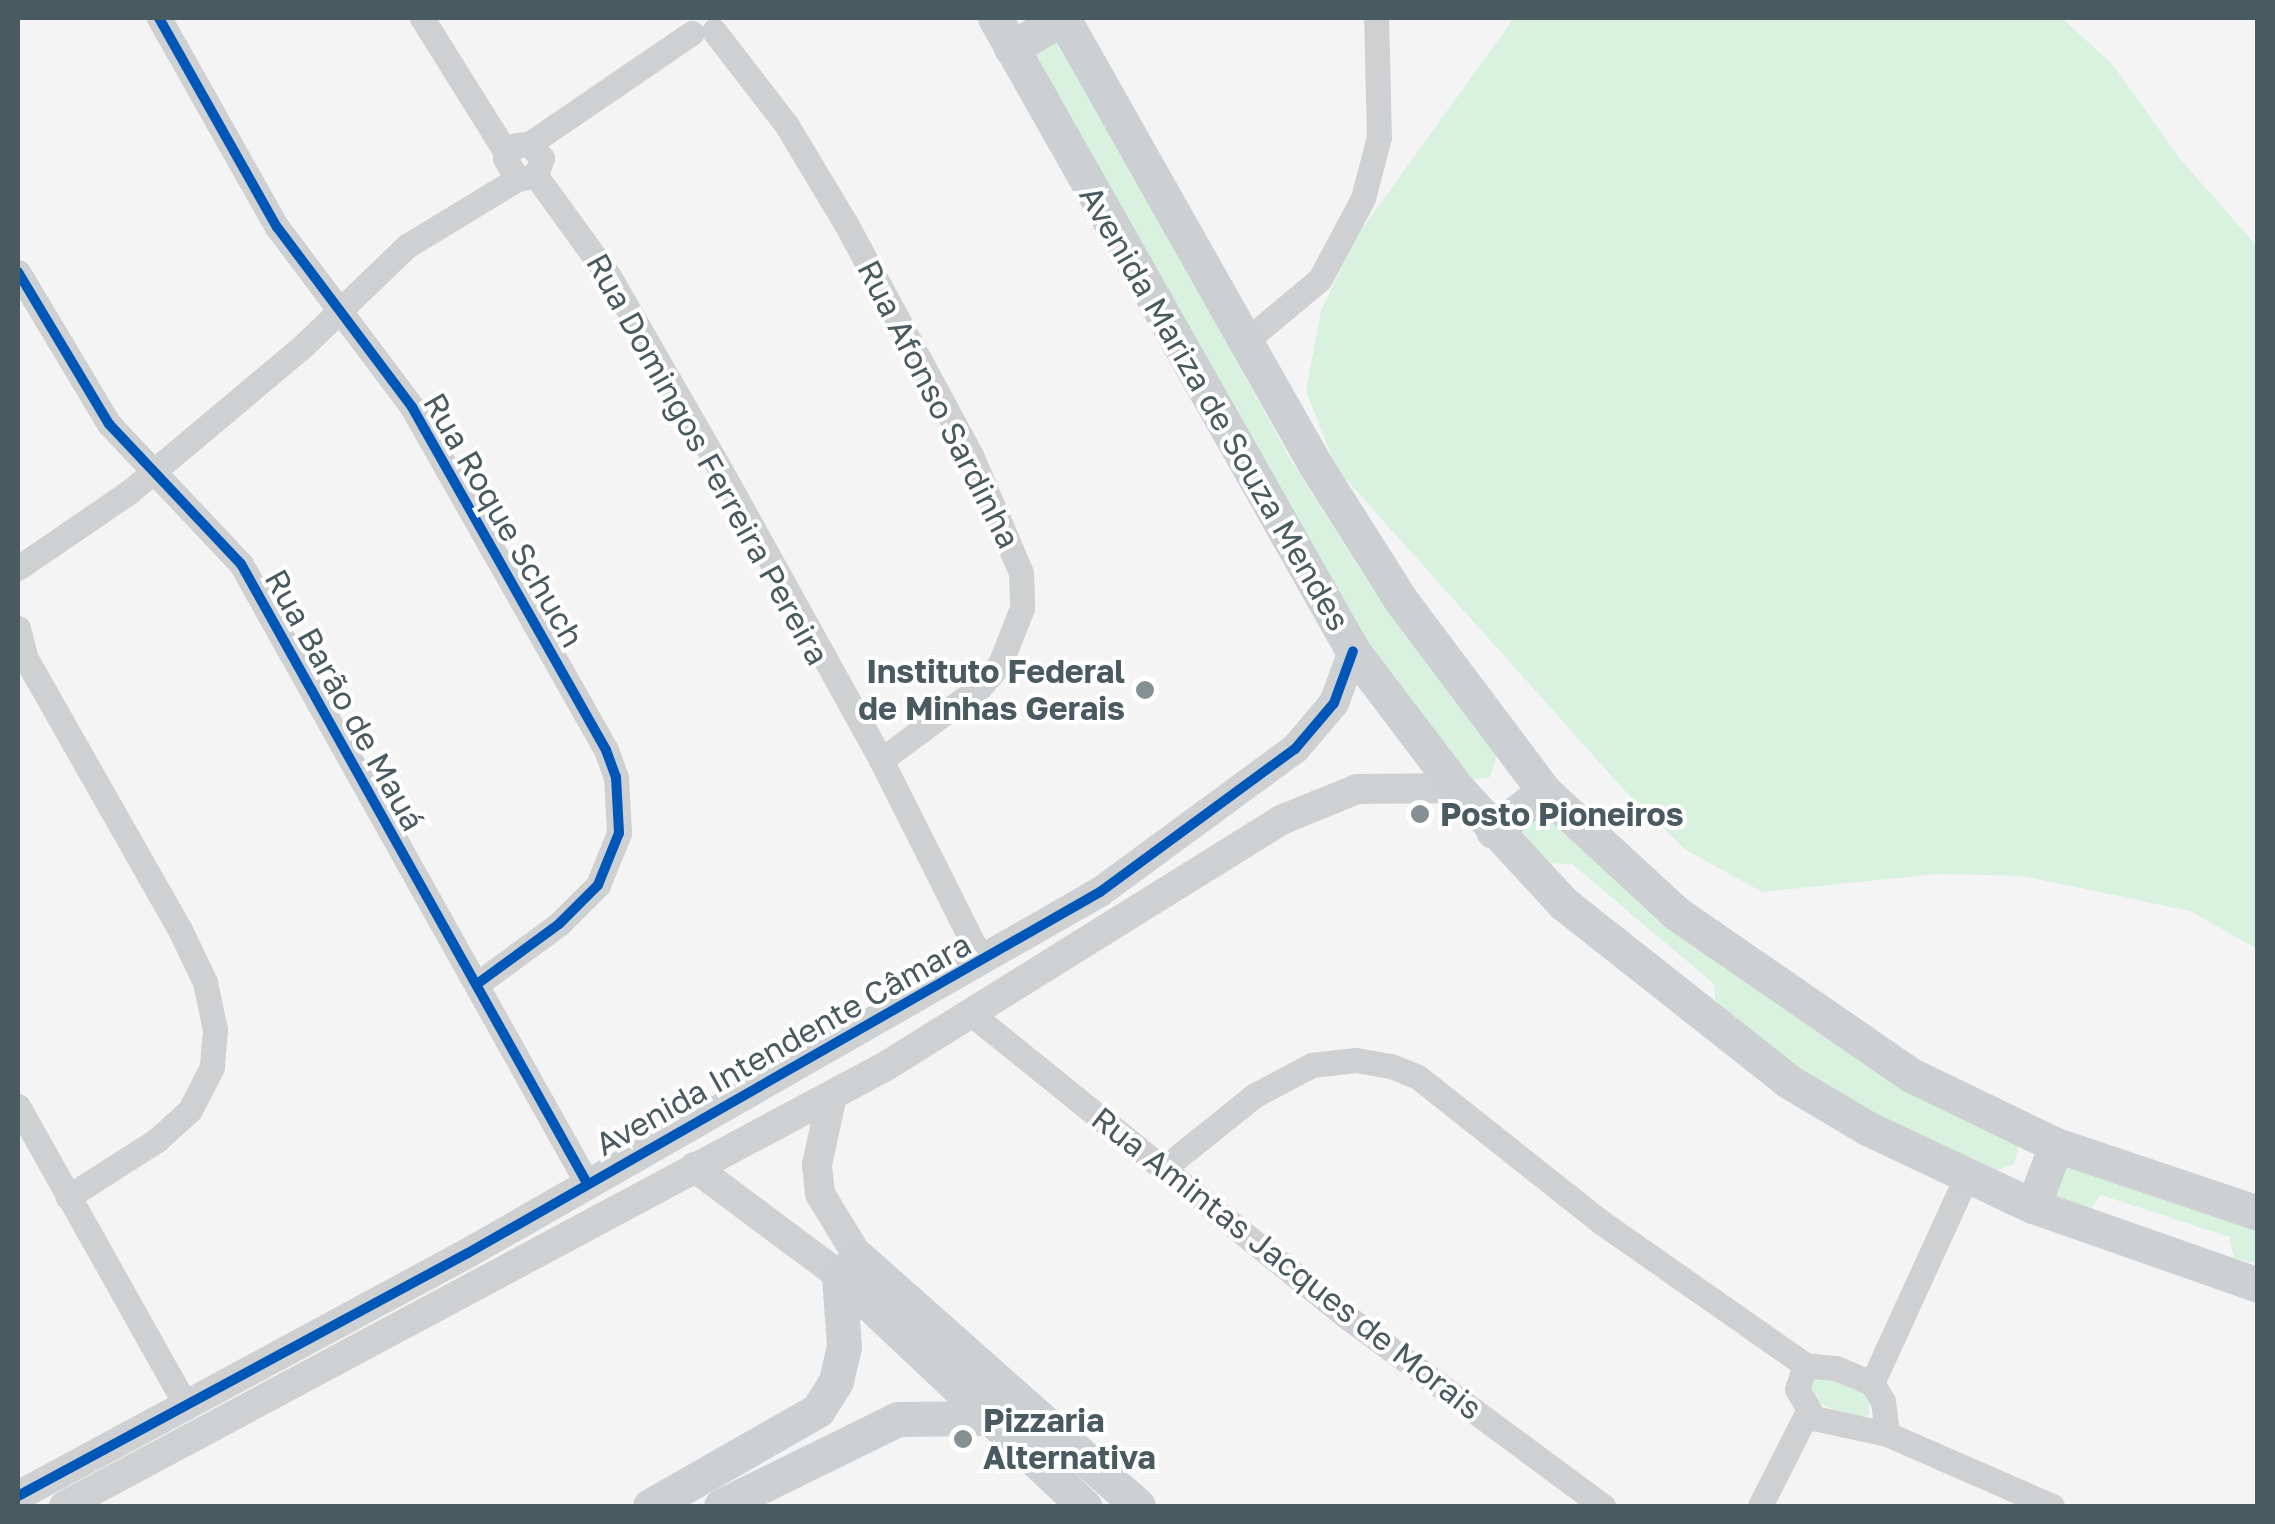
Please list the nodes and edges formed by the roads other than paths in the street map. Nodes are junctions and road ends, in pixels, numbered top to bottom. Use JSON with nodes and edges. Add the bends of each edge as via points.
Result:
{"nodes":[{"id":1,"x":158,"y":18,"type":"edge"},
{"id":2,"x":422,"y":18,"type":"edge"},
{"id":3,"x":1063,"y":18,"type":"edge"},
{"id":4,"x":1376,"y":18,"type":"edge"},
{"id":5,"x":702,"y":25,"type":"edge"},
{"id":6,"x":1003,"y":33,"type":"edge"},
{"id":7,"x":518,"y":149,"type":"junction"},
{"id":8,"x":527,"y":178,"type":"junction"},
{"id":9,"x":18,"y":272,"type":"edge"},
{"id":10,"x":340,"y":310,"type":"junction"},
{"id":11,"x":1247,"y":340,"type":"junction"},
{"id":12,"x":156,"y":470,"type":"junction"},
{"id":13,"x":18,"y":568,"type":"edge"},
{"id":14,"x":18,"y":628,"type":"edge"},
{"id":15,"x":1353,"y":651,"type":"junction"},
{"id":16,"x":21,"y":656,"type":"edge"},
{"id":17,"x":881,"y":760,"type":"junction"},
{"id":18,"x":1456,"y":788,"type":"junction"},
{"id":19,"x":1544,"y":791,"type":"junction"},
{"id":20,"x":1493,"y":830,"type":"junction"},
{"id":21,"x":1100,"y":892,"type":"junction"},
{"id":22,"x":1119,"y":923,"type":"junction"},
{"id":23,"x":982,"y":961,"type":"junction"},
{"id":24,"x":478,"y":984,"type":"junction"},
{"id":25,"x":974,"y":1016,"type":"junction"},
{"id":26,"x":866,"y":1030,"type":"junction"},
{"id":27,"x":886,"y":1066,"type":"junction"},
{"id":28,"x":832,"y":1095,"type":"junction"},
{"id":29,"x":18,"y":1106,"type":"edge"},
{"id":30,"x":2056,"y":1145,"type":"junction"},
{"id":31,"x":694,"y":1167,"type":"junction"},
{"id":32,"x":1164,"y":1168,"type":"junction"},
{"id":33,"x":1966,"y":1178,"type":"junction"},
{"id":34,"x":588,"y":1183,"type":"junction"},
{"id":35,"x":68,"y":1197,"type":"junction"},
{"id":36,"x":2033,"y":1206,"type":"junction"},
{"id":37,"x":2258,"y":1213,"type":"edge"},
{"id":38,"x":468,"y":1254,"type":"junction"},
{"id":39,"x":849,"y":1267,"type":"junction"},
{"id":40,"x":486,"y":1283,"type":"junction"},
{"id":41,"x":2258,"y":1285,"type":"edge"},
{"id":42,"x":1805,"y":1365,"type":"junction"},
{"id":43,"x":1872,"y":1383,"type":"junction"},
{"id":44,"x":185,"y":1404,"type":"junction"},
{"id":45,"x":1807,"y":1413,"type":"junction"},
{"id":46,"x":985,"y":1418,"type":"junction"},
{"id":47,"x":1887,"y":1434,"type":"junction"},
{"id":48,"x":782,"y":1454,"type":"junction"},
{"id":49,"x":89,"y":1475,"type":"junction"},
{"id":50,"x":18,"y":1496,"type":"edge"},
{"id":51,"x":1063,"y":1500,"type":"edge"},
{"id":52,"x":64,"y":1506,"type":"edge"},
{"id":53,"x":650,"y":1506,"type":"edge"},
{"id":54,"x":721,"y":1506,"type":"edge"},
{"id":55,"x":1138,"y":1506,"type":"edge"},
{"id":56,"x":1603,"y":1506,"type":"edge"},
{"id":57,"x":1760,"y":1506,"type":"edge"},
{"id":58,"x":2052,"y":1506,"type":"edge"}],
"edges":[{"from":1,"to":10,"type":"street","name":"Rua Roque Schuch","via":[[276,227]]},
{"from":2,"to":7,"type":"street"},
{"from":3,"to":6,"type":"main road"},
{"from":3,"to":11,"type":"main road","name":"Avenida Mariza de Souza Mendes"},
{"from":4,"to":11,"type":"street","via":[[1379,137],[1364,198],[1320,279]]},
{"from":5,"to":7,"type":"street"},
{"from":5,"to":17,"type":"street","name":"Rua Afonso Sardinha","via":[[786,124],[845,222],[971,455],[1021,573],[1022,608],[1000,664],[980,687]]},
{"from":6,"to":15,"type":"main road","name":"Avenida Mariza de Souza Mendes"},
{"from":7,"to":8,"type":"street","name":"Rua Domingos Ferreira Pereira","via":[[506,169]]},
{"from":8,"to":10,"type":"street","via":[[407,246]]},
{"from":8,"to":17,"type":"street","name":"Rua Domingos Ferreira Pereira","via":[[627,306]]},
{"from":9,"to":12,"type":"street","name":"Rua Barão de Mauá","via":[[91,400]]},
{"from":10,"to":12,"type":"street"},
{"from":10,"to":24,"type":"street","name":"Rua Roque Schuch","via":[[431,439],[606,750],[620,798],[616,846],[584,903]]},
{"from":11,"to":19,"type":"main road","name":"Avenida Mariza de Souza Mendes","via":[[1400,599]]},
{"from":12,"to":13,"type":"street"},
{"from":12,"to":24,"type":"street","name":"Rua Barão de Mauá","via":[[241,564]]},
{"from":14,"to":16,"type":"street"},
{"from":15,"to":18,"type":"main road","name":"Avenida Mariza de Souza Mendes"},
{"from":15,"to":21,"type":"street","name":"Avenida Intendente Câmara","via":[[1334,704],[1296,748]]},
{"from":16,"to":35,"type":"street","via":[[180,930],[205,982],[215,1030],[212,1067],[190,1110],[157,1140]]},
{"from":17,"to":23,"type":"street","name":"Rua Domingos Ferreira Pereira"},
{"from":18,"to":20,"type":"main road","name":"Avenida Mariza de Souza Mendes"},
{"from":18,"to":22,"type":"street","name":"Avenida Intendente Câmara","via":[[1382,786],[1328,797]]},
{"from":19,"to":20,"type":"main road"},
{"from":19,"to":30,"type":"main road","name":"Avenida Mariza de Souza Mendes","via":[[1676,913],[1760,974],[1911,1075]]},
{"from":20,"to":33,"type":"main road","name":"Avenida Mariza de Souza Mendes","via":[[1562,903],[1788,1080]]},
{"from":21,"to":22,"type":"street"},
{"from":21,"to":23,"type":"street","name":"Avenida Intendente Câmara"},
{"from":22,"to":25,"type":"street","name":"Avenida Intendente Câmara"},
{"from":23,"to":26,"type":"street","name":"Avenida Intendente Câmara"},
{"from":24,"to":34,"type":"street","name":"Rua Barão de Mauá"},
{"from":25,"to":27,"type":"street","name":"Avenida Intendente Câmara"},
{"from":25,"to":32,"type":"street","name":"Rua Amintas Jacques de Morais"},
{"from":26,"to":27,"type":"street"},
{"from":26,"to":34,"type":"street","name":"Avenida Intendente Câmara"},
{"from":27,"to":28,"type":"street","name":"Avenida Intendente Câmara"},
{"from":28,"to":31,"type":"street","name":"Avenida Intendente Câmara"},
{"from":28,"to":39,"type":"street","via":[[816,1165],[820,1194]]},
{"from":29,"to":35,"type":"street"},
{"from":30,"to":36,"type":"main road"},
{"from":30,"to":37,"type":"main road","name":"Avenida Mariza de Souza Mendes"},
{"from":31,"to":39,"type":"street"},
{"from":31,"to":40,"type":"street","name":"Avenida Intendente Câmara"},
{"from":32,"to":42,"type":"street","via":[[1255,1095],[1312,1065],[1356,1060],[1391,1066],[1418,1076],[1601,1222]]},
{"from":32,"to":56,"type":"street","name":"Rua Amintas Jacques de Morais","via":[[1350,1318]]},
{"from":33,"to":36,"type":"main road","name":"Avenida Mariza de Souza Mendes"},
{"from":33,"to":43,"type":"street"},
{"from":34,"to":38,"type":"street","name":"Avenida Intendente Câmara"},
{"from":35,"to":44,"type":"street"},
{"from":36,"to":41,"type":"main road","name":"Avenida Mariza de Souza Mendes"},
{"from":38,"to":40,"type":"street"},
{"from":38,"to":44,"type":"street","name":"Avenida Intendente Câmara"},
{"from":39,"to":46,"type":"main road"},
{"from":39,"to":48,"type":"main road","via":[[836,1381]]},
{"from":39,"to":55,"type":"main road"},
{"from":40,"to":49,"type":"street","name":"Avenida Intendente Câmara"},
{"from":42,"to":43,"type":"street","via":[[1836,1368]]},
{"from":42,"to":45,"type":"street","via":[[1796,1389]]},
{"from":43,"to":47,"type":"street","via":[[1883,1401]]},
{"from":44,"to":49,"type":"street","name":"Avenida Intendente Câmara"},
{"from":45,"to":47,"type":"street","via":[[1836,1426]]},
{"from":45,"to":57,"type":"street"},
{"from":46,"to":48,"type":"main road","via":[[898,1419]]},
{"from":46,"to":51,"type":"main road"},
{"from":47,"to":58,"type":"street"},
{"from":48,"to":53,"type":"main road"},
{"from":48,"to":54,"type":"main road"},
{"from":49,"to":50,"type":"street","name":"Avenida Intendente Câmara"},
{"from":49,"to":52,"type":"street","name":"Avenida Intendente Câmara"}]}
